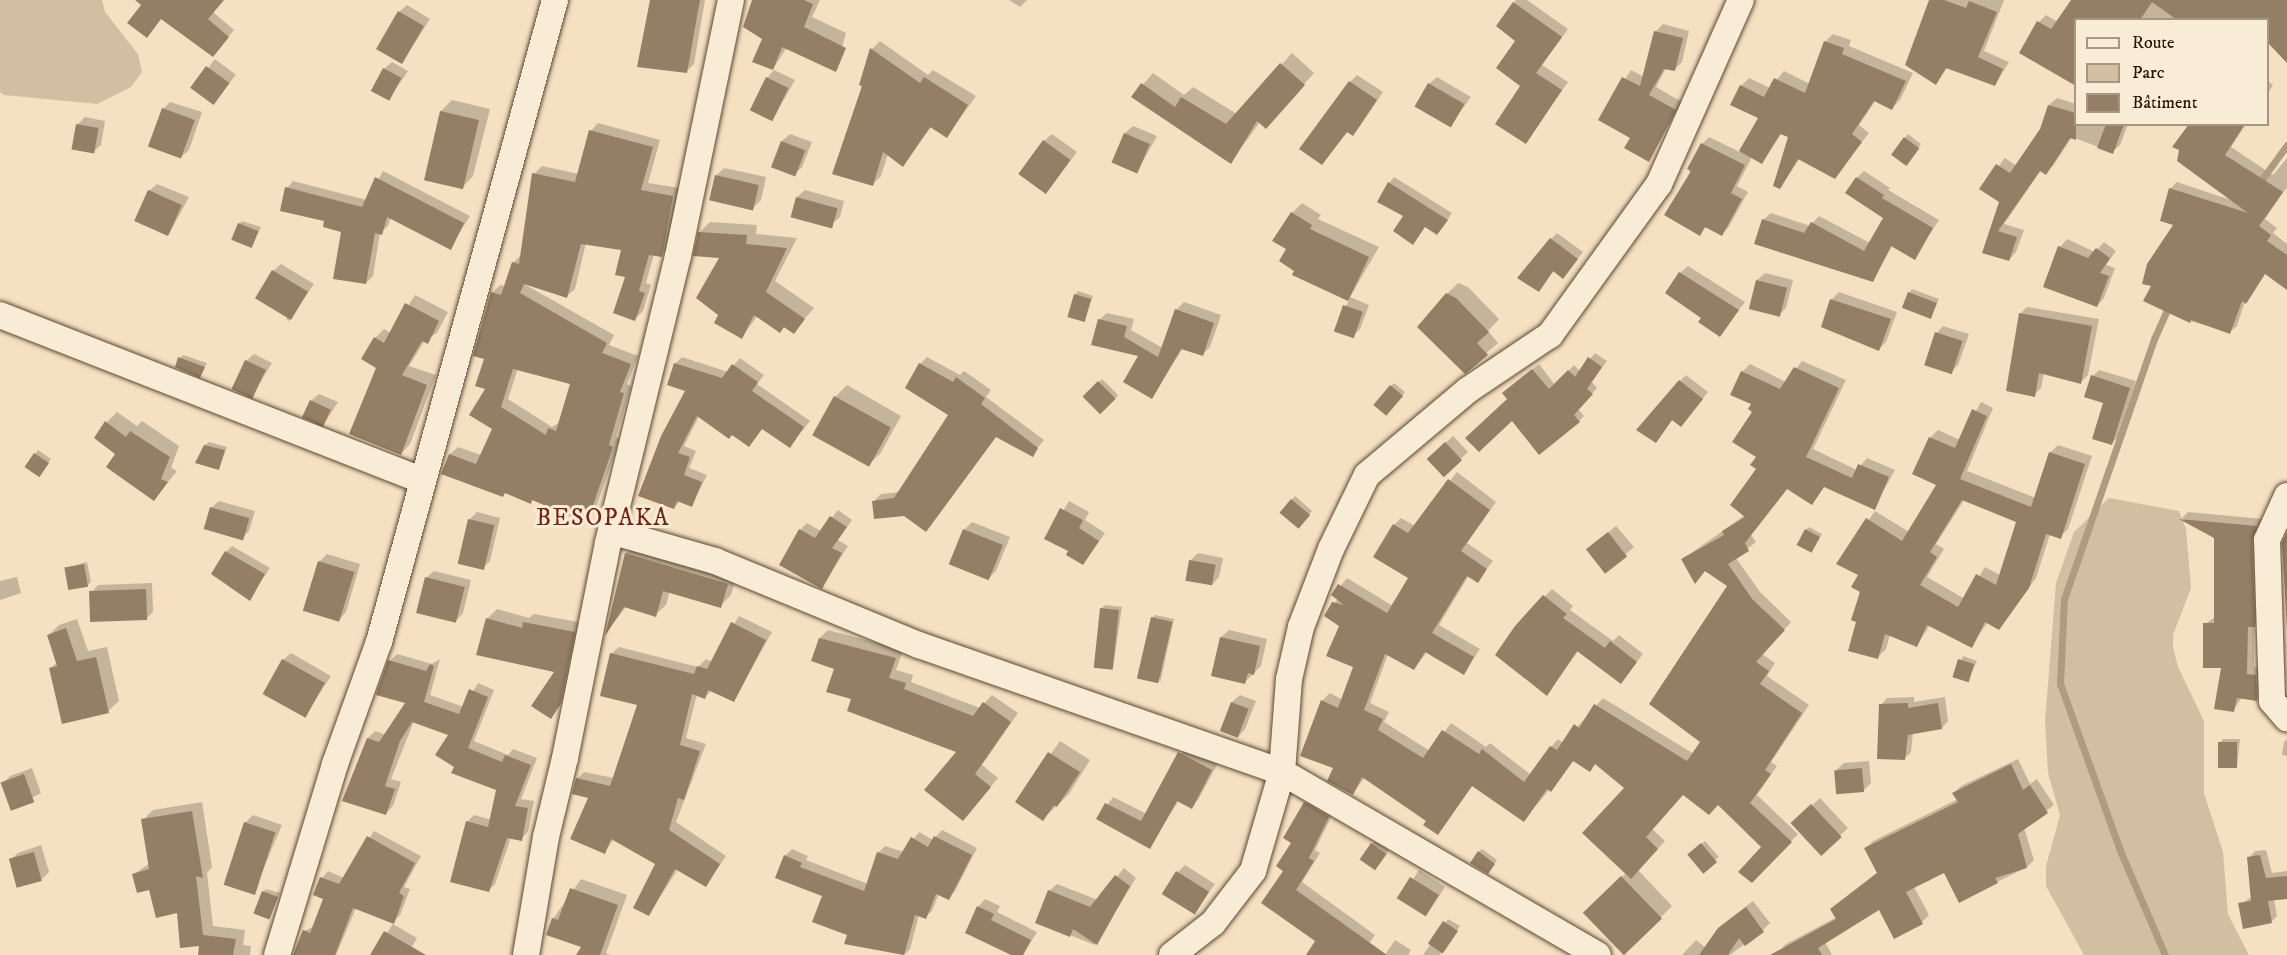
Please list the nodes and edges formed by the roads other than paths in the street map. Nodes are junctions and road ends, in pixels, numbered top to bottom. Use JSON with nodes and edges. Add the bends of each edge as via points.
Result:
{"nodes":[{"id":1,"x":555,"y":0,"type":"edge"},
{"id":2,"x":731,"y":0,"type":"edge"},
{"id":3,"x":1741,"y":0,"type":"edge"},
{"id":4,"x":0,"y":315,"type":"edge"},
{"id":5,"x":423,"y":481,"type":"junction"},
{"id":6,"x":2287,"y":496,"type":"edge"},
{"id":7,"x":612,"y":531,"type":"junction"},
{"id":8,"x":2287,"y":718,"type":"edge"},
{"id":9,"x":1282,"y":772,"type":"junction"},
{"id":10,"x":277,"y":955,"type":"edge"},
{"id":11,"x":526,"y":955,"type":"edge"},
{"id":12,"x":1172,"y":955,"type":"edge"},
{"id":13,"x":1598,"y":955,"type":"edge"}],
"edges":[{"from":1,"to":5,"type":"street"},
{"from":2,"to":7,"type":"street","via":[[678,256]]},
{"from":3,"to":9,"type":"street","via":[[1659,184],[1550,335],[1468,390],[1367,475],[1331,549],[1301,627],[1289,679]]},
{"from":4,"to":5,"type":"street"},
{"from":5,"to":10,"type":"street","via":[[379,642],[335,764]]},
{"from":6,"to":8,"type":"street","via":[[2267,540],[2272,701]]},
{"from":7,"to":9,"type":"street","via":[[715,561],[919,645]]},
{"from":7,"to":11,"type":"street","via":[[546,837]]},
{"from":9,"to":12,"type":"street","via":[[1253,871],[1213,923]]},
{"from":9,"to":13,"type":"street"}]}
